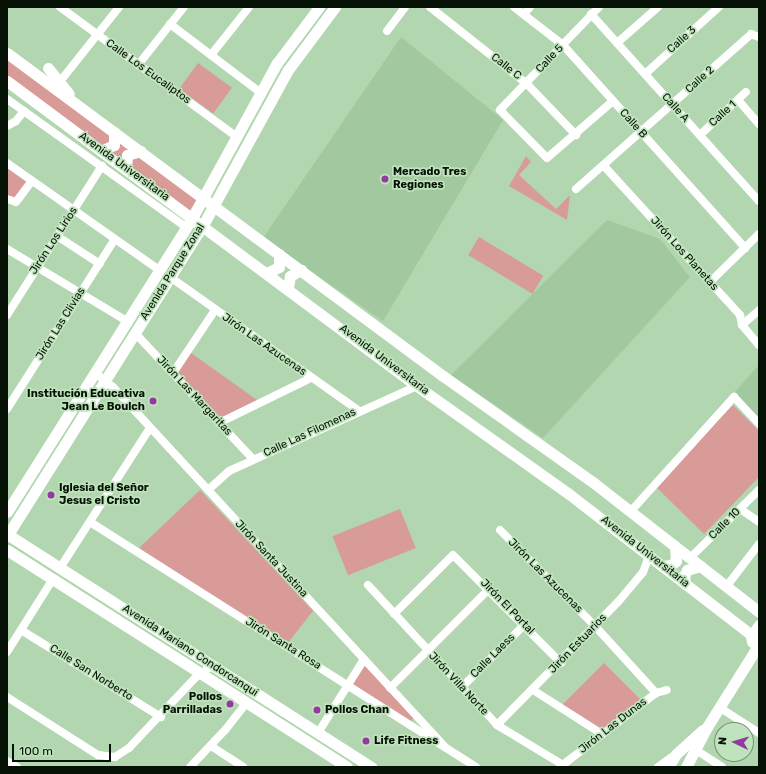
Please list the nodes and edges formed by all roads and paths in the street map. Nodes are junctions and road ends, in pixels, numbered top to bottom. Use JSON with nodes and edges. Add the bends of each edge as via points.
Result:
{"nodes":[{"id":1,"x":60,"y":7,"type":"edge"},
{"id":2,"x":119,"y":7,"type":"edge"},
{"id":3,"x":184,"y":7,"type":"edge"},
{"id":4,"x":249,"y":7,"type":"edge"},
{"id":5,"x":319,"y":7,"type":"edge"},
{"id":6,"x":335,"y":7,"type":"edge"},
{"id":7,"x":405,"y":7,"type":"edge"},
{"id":8,"x":430,"y":7,"type":"edge"},
{"id":9,"x":514,"y":7,"type":"edge"},
{"id":10,"x":530,"y":7,"type":"edge"},
{"id":11,"x":599,"y":7,"type":"edge"},
{"id":12,"x":658,"y":7,"type":"edge"},
{"id":13,"x":719,"y":7,"type":"edge"},
{"id":14,"x":524,"y":14,"type":"junction"},
{"id":15,"x":591,"y":14,"type":"junction"},
{"id":16,"x":170,"y":24,"type":"junction"},
{"id":17,"x":387,"y":31,"type":"dead end"},
{"id":18,"x":98,"y":35,"type":"junction"},
{"id":19,"x":755,"y":36,"type":"edge"},
{"id":20,"x":617,"y":43,"type":"junction"},
{"id":21,"x":563,"y":45,"type":"junction"},
{"id":22,"x":7,"y":53,"type":"edge"},
{"id":23,"x":211,"y":55,"type":"junction"},
{"id":24,"x":138,"y":65,"type":"junction"},
{"id":25,"x":48,"y":68,"type":"dead end"},
{"id":26,"x":645,"y":74,"type":"junction"},
{"id":27,"x":62,"y":79,"type":"dead end"},
{"id":28,"x":7,"y":82,"type":"edge"},
{"id":29,"x":527,"y":84,"type":"junction"},
{"id":30,"x":746,"y":92,"type":"dead end"},
{"id":31,"x":261,"y":93,"type":"junction"},
{"id":32,"x":7,"y":98,"type":"edge"},
{"id":33,"x":738,"y":100,"type":"junction"},
{"id":34,"x":613,"y":101,"type":"junction"},
{"id":35,"x":672,"y":105,"type":"junction"},
{"id":36,"x":81,"y":108,"type":"junction"},
{"id":37,"x":24,"y":111,"type":"junction"},
{"id":38,"x":759,"y":124,"type":"edge"},
{"id":39,"x":7,"y":126,"type":"edge"},
{"id":40,"x":114,"y":132,"type":"junction"},
{"id":41,"x":641,"y":133,"type":"junction"},
{"id":42,"x":576,"y":135,"type":"junction"},
{"id":43,"x":700,"y":135,"type":"junction"},
{"id":44,"x":237,"y":137,"type":"junction"},
{"id":45,"x":101,"y":151,"type":"junction"},
{"id":46,"x":140,"y":151,"type":"junction"},
{"id":47,"x":7,"y":163,"type":"edge"},
{"id":48,"x":102,"y":166,"type":"junction"},
{"id":49,"x":604,"y":166,"type":"junction"},
{"id":50,"x":126,"y":169,"type":"junction"},
{"id":51,"x":32,"y":181,"type":"junction"},
{"id":52,"x":576,"y":189,"type":"dead end"},
{"id":53,"x":203,"y":197,"type":"junction"},
{"id":54,"x":9,"y":201,"type":"edge"},
{"id":55,"x":759,"y":201,"type":"edge"},
{"id":56,"x":214,"y":205,"type":"junction"},
{"id":57,"x":74,"y":210,"type":"junction"},
{"id":58,"x":192,"y":218,"type":"junction"},
{"id":59,"x":203,"y":225,"type":"junction"},
{"id":60,"x":186,"y":228,"type":"junction"},
{"id":61,"x":759,"y":234,"type":"edge"},
{"id":62,"x":57,"y":236,"type":"junction"},
{"id":63,"x":115,"y":239,"type":"junction"},
{"id":64,"x":745,"y":248,"type":"junction"},
{"id":65,"x":7,"y":249,"type":"edge"},
{"id":66,"x":279,"y":254,"type":"junction"},
{"id":67,"x":100,"y":264,"type":"junction"},
{"id":68,"x":37,"y":267,"type":"junction"},
{"id":69,"x":159,"y":270,"type":"junction"},
{"id":70,"x":301,"y":270,"type":"junction"},
{"id":71,"x":267,"y":273,"type":"junction"},
{"id":72,"x":170,"y":277,"type":"junction"},
{"id":73,"x":710,"y":282,"type":"junction"},
{"id":74,"x":288,"y":288,"type":"junction"},
{"id":75,"x":81,"y":293,"type":"junction"},
{"id":76,"x":8,"y":310,"type":"edge"},
{"id":77,"x":215,"y":310,"type":"junction"},
{"id":78,"x":759,"y":310,"type":"edge"},
{"id":79,"x":128,"y":321,"type":"junction"},
{"id":80,"x":742,"y":325,"type":"junction"},
{"id":81,"x":135,"y":333,"type":"junction"},
{"id":82,"x":759,"y":344,"type":"edge"},
{"id":83,"x":95,"y":373,"type":"junction"},
{"id":84,"x":173,"y":373,"type":"junction"},
{"id":85,"x":311,"y":378,"type":"junction"},
{"id":86,"x":106,"y":380,"type":"junction"},
{"id":87,"x":417,"y":386,"type":"junction"},
{"id":88,"x":7,"y":409,"type":"edge"},
{"id":89,"x":359,"y":411,"type":"junction"},
{"id":90,"x":219,"y":423,"type":"junction"},
{"id":91,"x":759,"y":424,"type":"edge"},
{"id":92,"x":150,"y":428,"type":"junction"},
{"id":93,"x":253,"y":459,"type":"junction"},
{"id":94,"x":208,"y":490,"type":"junction"},
{"id":95,"x":759,"y":490,"type":"edge"},
{"id":96,"x":740,"y":509,"type":"junction"},
{"id":97,"x":631,"y":511,"type":"junction"},
{"id":98,"x":7,"y":512,"type":"edge"},
{"id":99,"x":90,"y":522,"type":"junction"},
{"id":100,"x":759,"y":522,"type":"edge"},
{"id":101,"x":500,"y":530,"type":"dead end"},
{"id":102,"x":7,"y":535,"type":"edge"},
{"id":103,"x":759,"y":544,"type":"edge"},
{"id":104,"x":675,"y":546,"type":"junction"},
{"id":105,"x":7,"y":550,"type":"edge"},
{"id":106,"x":649,"y":556,"type":"junction"},
{"id":107,"x":690,"y":558,"type":"junction"},
{"id":108,"x":50,"y":562,"type":"junction"},
{"id":109,"x":662,"y":566,"type":"junction"},
{"id":110,"x":700,"y":566,"type":"junction"},
{"id":111,"x":60,"y":568,"type":"junction"},
{"id":112,"x":43,"y":573,"type":"junction"},
{"id":113,"x":53,"y":580,"type":"junction"},
{"id":114,"x":685,"y":584,"type":"junction"},
{"id":115,"x":368,"y":586,"type":"dead end"},
{"id":116,"x":726,"y":587,"type":"junction"},
{"id":117,"x":489,"y":589,"type":"junction"},
{"id":118,"x":759,"y":612,"type":"edge"},
{"id":119,"x":394,"y":614,"type":"junction"},
{"id":120,"x":524,"y":625,"type":"junction"},
{"id":121,"x":759,"y":625,"type":"edge"},
{"id":122,"x":595,"y":626,"type":"junction"},
{"id":123,"x":21,"y":630,"type":"junction"},
{"id":124,"x":755,"y":639,"type":"edge"},
{"id":125,"x":428,"y":651,"type":"junction"},
{"id":126,"x":7,"y":652,"type":"edge"},
{"id":127,"x":756,"y":654,"type":"edge"},
{"id":128,"x":364,"y":659,"type":"junction"},
{"id":129,"x":561,"y":663,"type":"junction"},
{"id":130,"x":213,"y":665,"type":"junction"},
{"id":131,"x":202,"y":674,"type":"junction"},
{"id":132,"x":346,"y":684,"type":"junction"},
{"id":133,"x":390,"y":688,"type":"junction"},
{"id":134,"x":461,"y":688,"type":"junction"},
{"id":135,"x":533,"y":690,"type":"junction"},
{"id":136,"x":667,"y":690,"type":"dead end"},
{"id":137,"x":656,"y":693,"type":"junction"},
{"id":138,"x":7,"y":697,"type":"edge"},
{"id":139,"x":246,"y":702,"type":"junction"},
{"id":140,"x":719,"y":707,"type":"junction"},
{"id":141,"x":160,"y":717,"type":"junction"},
{"id":142,"x":497,"y":725,"type":"junction"},
{"id":143,"x":707,"y":727,"type":"junction"},
{"id":144,"x":318,"y":732,"type":"junction"},
{"id":145,"x":759,"y":733,"type":"edge"},
{"id":146,"x":602,"y":734,"type":"junction"},
{"id":147,"x":211,"y":746,"type":"junction"},
{"id":148,"x":446,"y":748,"type":"junction"},
{"id":149,"x":696,"y":750,"type":"junction"},
{"id":150,"x":676,"y":754,"type":"junction"},
{"id":151,"x":7,"y":761,"type":"edge"},
{"id":152,"x":561,"y":766,"type":"edge"},
{"id":153,"x":17,"y":767,"type":"edge"},
{"id":154,"x":190,"y":767,"type":"edge"},
{"id":155,"x":243,"y":767,"type":"edge"},
{"id":156,"x":347,"y":767,"type":"edge"},
{"id":157,"x":372,"y":767,"type":"edge"},
{"id":158,"x":476,"y":767,"type":"edge"},
{"id":159,"x":658,"y":767,"type":"edge"},
{"id":160,"x":668,"y":767,"type":"edge"},
{"id":161,"x":686,"y":767,"type":"edge"},
{"id":162,"x":722,"y":767,"type":"edge"}],
"edges":[{"from":1,"to":18,"type":"street","name":"Calle Los Eucaliptos"},
{"from":2,"to":18,"type":"street"},
{"from":3,"to":16,"type":"street"},
{"from":4,"to":23,"type":"street"},
{"from":5,"to":31,"type":"main road","name":"Avenida Parque Zonal","via":[[277,63]]},
{"from":6,"to":56,"type":"main road","name":"Avenida Parque Zonal","via":[[288,70]]},
{"from":7,"to":17,"type":"street"},
{"from":8,"to":29,"type":"street","name":"Calle C"},
{"from":9,"to":14,"type":"street","name":"Calle B"},
{"from":10,"to":14,"type":"street"},
{"from":11,"to":15,"type":"street","name":"Calle 5"},
{"from":12,"to":20,"type":"street"},
{"from":13,"to":26,"type":"street","name":"Calle 3"},
{"from":14,"to":21,"type":"street","name":"Calle B"},
{"from":15,"to":20,"type":"street","name":"Calle A"},
{"from":15,"to":21,"type":"street","name":"Calle 5"},
{"from":16,"to":23,"type":"street"},
{"from":16,"to":24,"type":"street"},
{"from":18,"to":24,"type":"street","name":"Calle Los Eucaliptos"},
{"from":18,"to":27,"type":"street"},
{"from":19,"to":35,"type":"street","name":"Calle 2"},
{"from":20,"to":26,"type":"street","name":"Calle A"},
{"from":21,"to":29,"type":"street","name":"Calle 5"},
{"from":21,"to":34,"type":"street","name":"Calle B"},
{"from":22,"to":36,"type":"main road","name":"Avenida Universitaria"},
{"from":23,"to":31,"type":"street"},
{"from":24,"to":44,"type":"street","name":"Calle Los Eucaliptos"},
{"from":25,"to":36,"type":"main road"},
{"from":26,"to":35,"type":"street","name":"Calle A"},
{"from":28,"to":45,"type":"main road","name":"Avenida Universitaria"},
{"from":29,"to":42,"type":"street","name":"Calle C"},
{"from":29,"to":42,"type":"street","name":"Calle 5","via":[[500,110],[545,157],[550,158]]},
{"from":30,"to":33,"type":"street","name":"Calle 1"},
{"from":31,"to":44,"type":"main road","name":"Avenida Parque Zonal"},
{"from":32,"to":37,"type":"street","name":"Avenida Universitaria"},
{"from":33,"to":38,"type":"street"},
{"from":33,"to":43,"type":"street","name":"Calle 1"},
{"from":34,"to":41,"type":"street","name":"Calle B"},
{"from":34,"to":42,"type":"street"},
{"from":35,"to":41,"type":"street","name":"Calle 2"},
{"from":35,"to":43,"type":"street","name":"Calle A"},
{"from":36,"to":40,"type":"main road","name":"Avenida Universitaria"},
{"from":37,"to":39,"type":"street","via":[[16,121]]},
{"from":37,"to":48,"type":"street","name":"Avenida Universitaria"},
{"from":40,"to":45,"type":"main road","via":[[114,145]]},
{"from":40,"to":46,"type":"main road","name":"Avenida Universitaria"},
{"from":41,"to":49,"type":"street","name":"Calle 2"},
{"from":41,"to":64,"type":"street","name":"Calle B"},
{"from":43,"to":55,"type":"street","name":"Calle A"},
{"from":44,"to":53,"type":"main road","name":"Avenida Parque Zonal"},
{"from":45,"to":50,"type":"main road","name":"Avenida Universitaria"},
{"from":46,"to":50,"type":"main road","via":[[127,155]]},
{"from":46,"to":53,"type":"main road","name":"Avenida Universitaria"},
{"from":47,"to":51,"type":"street"},
{"from":48,"to":57,"type":"street","name":"Jirón Los Lirios"},
{"from":48,"to":60,"type":"street","name":"Avenida Universitaria"},
{"from":49,"to":52,"type":"street","name":"Calle 2"},
{"from":49,"to":73,"type":"street","name":"Jirón Los Planetas"},
{"from":50,"to":58,"type":"main road","name":"Avenida Universitaria"},
{"from":51,"to":54,"type":"street","via":[[16,202]]},
{"from":51,"to":57,"type":"street"},
{"from":53,"to":56,"type":"main road","name":"Avenida Universitaria"},
{"from":53,"to":58,"type":"main road","name":"Avenida Parque Zonal"},
{"from":56,"to":59,"type":"main road","name":"Avenida Parque Zonal"},
{"from":56,"to":66,"type":"main road","name":"Avenida Universitaria"},
{"from":57,"to":62,"type":"street","name":"Jirón Los Lirios"},
{"from":57,"to":63,"type":"street"},
{"from":58,"to":59,"type":"main road","name":"Avenida Universitaria"},
{"from":58,"to":60,"type":"main road","name":"Avenida Parque Zonal"},
{"from":59,"to":71,"type":"main road","name":"Avenida Universitaria"},
{"from":59,"to":72,"type":"main road","name":"Avenida Parque Zonal"},
{"from":60,"to":69,"type":"main road","name":"Avenida Parque Zonal"},
{"from":61,"to":64,"type":"street"},
{"from":62,"to":67,"type":"street"},
{"from":62,"to":68,"type":"street","name":"Jirón Los Lirios"},
{"from":63,"to":67,"type":"street","name":"Jirón Las Clivias"},
{"from":63,"to":69,"type":"street"},
{"from":64,"to":73,"type":"street"},
{"from":65,"to":68,"type":"street"},
{"from":66,"to":70,"type":"main road","name":"Avenida Universitaria"},
{"from":66,"to":71,"type":"main road","via":[[279,267]]},
{"from":67,"to":75,"type":"street","name":"Jirón Las Clivias"},
{"from":68,"to":75,"type":"street"},
{"from":68,"to":76,"type":"street","name":"Jirón Los Lirios"},
{"from":69,"to":79,"type":"main road","name":"Avenida Parque Zonal"},
{"from":70,"to":74,"type":"main road","via":[[290,276]]},
{"from":70,"to":97,"type":"main road","name":"Avenida Universitaria"},
{"from":71,"to":74,"type":"main road","name":"Avenida Universitaria"},
{"from":72,"to":77,"type":"street","name":"Jirón Las Azucenas"},
{"from":72,"to":81,"type":"main road","name":"Avenida Parque Zonal"},
{"from":73,"to":80,"type":"street","name":"Jirón Los Planetas","via":[[740,315]]},
{"from":74,"to":87,"type":"main road","name":"Avenida Universitaria"},
{"from":75,"to":79,"type":"street"},
{"from":75,"to":88,"type":"street","name":"Jirón Las Clivias"},
{"from":77,"to":84,"type":"street"},
{"from":77,"to":85,"type":"street","name":"Jirón Las Azucenas"},
{"from":78,"to":80,"type":"street"},
{"from":79,"to":83,"type":"main road","name":"Avenida Parque Zonal"},
{"from":80,"to":82,"type":"street","name":"Jirón Los Planetas"},
{"from":81,"to":84,"type":"street","name":"Jirón Las Margaritas"},
{"from":81,"to":86,"type":"main road","name":"Avenida Parque Zonal"},
{"from":83,"to":86,"type":"street","name":"Jirón Santa Justina"},
{"from":83,"to":98,"type":"main road","name":"Avenida Parque Zonal"},
{"from":84,"to":90,"type":"street","name":"Jirón Las Margaritas"},
{"from":85,"to":89,"type":"street","name":"Jirón Las Azucenas"},
{"from":85,"to":90,"type":"street"},
{"from":86,"to":92,"type":"street","name":"Jirón Santa Justina"},
{"from":86,"to":102,"type":"main road","name":"Avenida Parque Zonal"},
{"from":87,"to":89,"type":"street","name":"Calle Las Filomenas"},
{"from":87,"to":106,"type":"main road","name":"Avenida Universitaria","via":[[569,494]]},
{"from":89,"to":93,"type":"street","name":"Calle Las Filomenas"},
{"from":90,"to":93,"type":"street","name":"Jirón Las Margaritas"},
{"from":91,"to":97,"type":"street","via":[[734,397]]},
{"from":92,"to":94,"type":"street","name":"Jirón Santa Justina"},
{"from":92,"to":99,"type":"street"},
{"from":93,"to":94,"type":"street","name":"Calle Las Filomenas","via":[[229,471]]},
{"from":94,"to":128,"type":"street","name":"Jirón Santa Justina"},
{"from":95,"to":96,"type":"street","name":"Calle 10"},
{"from":96,"to":100,"type":"street"},
{"from":96,"to":107,"type":"street","name":"Calle 10"},
{"from":97,"to":104,"type":"main road","name":"Avenida Universitaria"},
{"from":99,"to":111,"type":"street"},
{"from":99,"to":132,"type":"street","name":"Jirón Santa Rosa"},
{"from":101,"to":122,"type":"street","name":"Jirón Las Azucenas"},
{"from":102,"to":108,"type":"main road","name":"Avenida Mariano Condorcanqui"},
{"from":103,"to":116,"type":"street"},
{"from":104,"to":107,"type":"main road","name":"Avenida Universitaria"},
{"from":104,"to":109,"type":"main road","via":[[676,561],[671,566]]},
{"from":105,"to":112,"type":"main road","name":"Avenida Mariano Condorcanqui"},
{"from":106,"to":109,"type":"main road","name":"Avenida Universitaria"},
{"from":106,"to":122,"type":"street","name":"Jirón Estuarios","via":[[643,572]]},
{"from":107,"to":110,"type":"main road","name":"Avenida Universitaria"},
{"from":108,"to":111,"type":"main road","name":"Avenida Mariano Condorcanqui"},
{"from":108,"to":112,"type":"main road"},
{"from":109,"to":114,"type":"main road","name":"Avenida Universitaria"},
{"from":110,"to":114,"type":"main road","via":[[687,570],[684,576]]},
{"from":110,"to":116,"type":"main road","name":"Avenida Universitaria"},
{"from":111,"to":130,"type":"main road","name":"Avenida Mariano Condorcanqui"},
{"from":112,"to":113,"type":"main road","name":"Avenida Mariano Condorcanqui"},
{"from":113,"to":123,"type":"street"},
{"from":113,"to":131,"type":"main road","name":"Avenida Mariano Condorcanqui"},
{"from":114,"to":124,"type":"main road","name":"Avenida Universitaria"},
{"from":115,"to":119,"type":"street","name":"Jirón Villa Norte"},
{"from":116,"to":118,"type":"main road","name":"Avenida Universitaria"},
{"from":117,"to":119,"type":"street","name":"Jirón El Portal","via":[[456,557],[451,556]]},
{"from":117,"to":120,"type":"street","name":"Jirón El Portal"},
{"from":117,"to":125,"type":"street"},
{"from":119,"to":125,"type":"street","name":"Jirón Villa Norte"},
{"from":120,"to":129,"type":"street","name":"Jirón El Portal"},
{"from":120,"to":134,"type":"street","name":"Calle Laess"},
{"from":121,"to":124,"type":"main road"},
{"from":122,"to":129,"type":"street","name":"Jirón Estuarios"},
{"from":122,"to":137,"type":"street","name":"Jirón Las Azucenas"},
{"from":123,"to":126,"type":"street"},
{"from":123,"to":141,"type":"street","name":"Calle San Norberto"},
{"from":124,"to":127,"type":"main road"},
{"from":125,"to":133,"type":"street"},
{"from":125,"to":134,"type":"street","name":"Jirón Villa Norte"},
{"from":127,"to":140,"type":"main road"},
{"from":128,"to":132,"type":"street"},
{"from":128,"to":133,"type":"street","name":"Jirón Santa Justina"},
{"from":129,"to":135,"type":"street","name":"Jirón Estuarios"},
{"from":130,"to":131,"type":"street"},
{"from":130,"to":144,"type":"main road","name":"Avenida Mariano Condorcanqui"},
{"from":131,"to":139,"type":"main road","name":"Avenida Mariano Condorcanqui"},
{"from":131,"to":141,"type":"street"},
{"from":132,"to":144,"type":"street"},
{"from":132,"to":148,"type":"street","name":"Jirón Santa Rosa"},
{"from":133,"to":148,"type":"street","name":"Jirón Santa Justina"},
{"from":134,"to":142,"type":"street","name":"Jirón Villa Norte"},
{"from":135,"to":142,"type":"street","name":"Jirón Estuarios"},
{"from":135,"to":146,"type":"street"},
{"from":136,"to":137,"type":"street","name":"Jirón Las Dunas"},
{"from":137,"to":146,"type":"street","name":"Jirón Las Dunas"},
{"from":138,"to":141,"type":"street","via":[[106,758],[123,755]]},
{"from":139,"to":147,"type":"street"},
{"from":139,"to":156,"type":"main road","name":"Avenida Mariano Condorcanqui"},
{"from":140,"to":143,"type":"main road"},
{"from":140,"to":145,"type":"street"},
{"from":142,"to":152,"type":"street","name":"Jirón Villa Norte"},
{"from":143,"to":149,"type":"main road"},
{"from":143,"to":150,"type":"main road"},
{"from":144,"to":157,"type":"main road","name":"Avenida Mariano Condorcanqui"},
{"from":146,"to":152,"type":"street","name":"Jirón Las Dunas"},
{"from":147,"to":154,"type":"street"},
{"from":147,"to":155,"type":"street"},
{"from":148,"to":158,"type":"street","name":"Jirón Santa Rosa"},
{"from":149,"to":161,"type":"main road"},
{"from":149,"to":162,"type":"street"},
{"from":150,"to":159,"type":"street"},
{"from":150,"to":160,"type":"main road"},
{"from":151,"to":153,"type":"street"}]}
